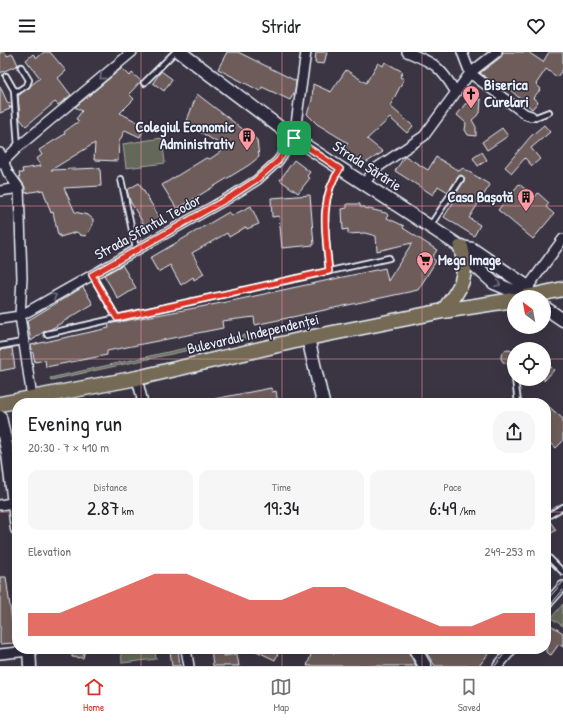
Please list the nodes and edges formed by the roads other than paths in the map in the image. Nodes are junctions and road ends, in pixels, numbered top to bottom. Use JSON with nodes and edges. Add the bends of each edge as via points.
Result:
{"nodes":[{"id":1,"x":132,"y":52,"type":"edge"},
{"id":2,"x":175,"y":52,"type":"edge"},
{"id":3,"x":180,"y":52,"type":"edge"},
{"id":4,"x":306,"y":52,"type":"edge"},
{"id":5,"x":407,"y":52,"type":"edge"},
{"id":6,"x":462,"y":52,"type":"edge"},
{"id":7,"x":497,"y":52,"type":"edge"},
{"id":8,"x":21,"y":67,"type":"dead end"},
{"id":9,"x":470,"y":73,"type":"junction"},
{"id":10,"x":6,"y":76,"type":"dead end"},
{"id":11,"x":144,"y":83,"type":"dead end"},
{"id":12,"x":14,"y":90,"type":"junction"},
{"id":13,"x":456,"y":91,"type":"junction"},
{"id":14,"x":548,"y":112,"type":"dead end"},
{"id":15,"x":531,"y":116,"type":"joint"},
{"id":16,"x":294,"y":138,"type":"junction"},
{"id":17,"x":18,"y":147,"type":"junction"},
{"id":18,"x":1,"y":160,"type":"edge"},
{"id":19,"x":340,"y":169,"type":"junction"},
{"id":20,"x":121,"y":178,"type":"dead end"},
{"id":21,"x":461,"y":179,"type":"dead end"},
{"id":22,"x":364,"y":184,"type":"junction"},
{"id":23,"x":19,"y":188,"type":"junction"},
{"id":24,"x":0,"y":191,"type":"edge"},
{"id":25,"x":430,"y":226,"type":"junction"},
{"id":26,"x":563,"y":239,"type":"edge"},
{"id":27,"x":461,"y":247,"type":"junction"},
{"id":28,"x":136,"y":249,"type":"junction"},
{"id":29,"x":389,"y":258,"type":"dead end"},
{"id":30,"x":329,"y":271,"type":"junction"},
{"id":31,"x":92,"y":275,"type":"junction"},
{"id":32,"x":563,"y":289,"type":"edge"},
{"id":33,"x":515,"y":290,"type":"edge"},
{"id":34,"x":530,"y":290,"type":"edge"},
{"id":35,"x":551,"y":291,"type":"edge"},
{"id":36,"x":507,"y":301,"type":"edge"},
{"id":37,"x":443,"y":311,"type":"junction"},
{"id":38,"x":551,"y":312,"type":"edge"},
{"id":39,"x":20,"y":316,"type":"junction"},
{"id":40,"x":117,"y":318,"type":"junction"},
{"id":41,"x":0,"y":319,"type":"edge"},
{"id":42,"x":563,"y":320,"type":"edge"},
{"id":43,"x":47,"y":334,"type":"dead end"},
{"id":44,"x":308,"y":338,"type":"junction"},
{"id":45,"x":22,"y":342,"type":"junction"},
{"id":46,"x":0,"y":346,"type":"edge"},
{"id":47,"x":137,"y":378,"type":"junction"},
{"id":48,"x":515,"y":386,"type":"edge"},
{"id":49,"x":32,"y":398,"type":"joint"},
{"id":50,"x":142,"y":398,"type":"edge"},
{"id":51,"x":322,"y":398,"type":"edge"},
{"id":52,"x":517,"y":398,"type":"edge"},
{"id":53,"x":12,"y":402,"type":"edge"},
{"id":54,"x":0,"y":404,"type":"edge"},
{"id":55,"x":0,"y":417,"type":"edge"},
{"id":56,"x":12,"y":481,"type":"edge"},
{"id":57,"x":12,"y":503,"type":"edge"},
{"id":58,"x":0,"y":505,"type":"edge"},
{"id":59,"x":563,"y":506,"type":"edge"},
{"id":60,"x":551,"y":514,"type":"edge"},
{"id":61,"x":551,"y":560,"type":"edge"},
{"id":62,"x":563,"y":572,"type":"edge"},
{"id":63,"x":563,"y":586,"type":"edge"},
{"id":64,"x":551,"y":600,"type":"edge"},
{"id":65,"x":12,"y":652,"type":"edge"},
{"id":66,"x":0,"y":654,"type":"edge"},
{"id":67,"x":29,"y":654,"type":"edge"},
{"id":68,"x":187,"y":654,"type":"edge"},
{"id":69,"x":418,"y":654,"type":"edge"},
{"id":70,"x":508,"y":654,"type":"edge"},
{"id":71,"x":30,"y":666,"type":"edge"},
{"id":72,"x":189,"y":666,"type":"edge"},
{"id":73,"x":425,"y":666,"type":"edge"},
{"id":74,"x":498,"y":666,"type":"edge"}],
"edges":[{"from":1,"to":17,"type":"street","one_way":true},
{"from":2,"to":11,"type":"lane"},
{"from":3,"to":16,"type":"street","name":"Strada Sărărie"},
{"from":4,"to":16,"type":"street"},
{"from":5,"to":13,"type":"street","via":[[435,64]]},
{"from":6,"to":9,"type":"street"},
{"from":7,"to":9,"type":"street"},
{"from":8,"to":12,"type":"lane","via":[[29,80],[27,86],[18,91]]},
{"from":9,"to":13,"type":"street"},
{"from":9,"to":15,"type":"street"},
{"from":10,"to":12,"type":"lane"},
{"from":12,"to":17,"type":"lane"},
{"from":13,"to":22,"type":"street","via":[[424,136],[375,169]]},
{"from":14,"to":15,"type":"lane","via":[[536,117]]},
{"from":16,"to":19,"type":"street","name":"Strada Sărărie"},
{"from":16,"to":28,"type":"street","name":"Strada Sfântul Teodor","via":[[278,161],[256,180]]},
{"from":17,"to":18,"type":"street"},
{"from":18,"to":23,"type":"street"},
{"from":19,"to":22,"type":"street","name":"Strada Sărărie"},
{"from":19,"to":30,"type":"lane","via":[[332,180],[324,211]]},
{"from":20,"to":28,"type":"lane"},
{"from":21,"to":25,"type":"lane"},
{"from":22,"to":25,"type":"street","name":"Strada Sărărie"},
{"from":23,"to":24,"type":"street"},
{"from":23,"to":39,"type":"street","via":[[22,278]]},
{"from":25,"to":27,"type":"street","name":"Strada Sărărie"},
{"from":26,"to":34,"type":"street"},
{"from":27,"to":33,"type":"street","name":"Strada Sărărie","via":[[473,264],[494,283]]},
{"from":27,"to":37,"type":"main road","via":[[466,268],[462,282]]},
{"from":28,"to":31,"type":"street","name":"Strada Sfântul Teodor"},
{"from":29,"to":30,"type":"lane"},
{"from":30,"to":40,"type":"lane"},
{"from":39,"to":31,"type":"street","name":"Strada Sfântul Teodor","one_way":true},
{"from":31,"to":40,"type":"lane"},
{"from":32,"to":35,"type":"main road"},
{"from":36,"to":37,"type":"main road","name":"Bulevardul Independenței"},
{"from":37,"to":44,"type":"main road","name":"Bulevardul Independenței"},
{"from":38,"to":42,"type":"street"},
{"from":39,"to":41,"type":"street","name":"Strada Sfântul Teodor"},
{"from":39,"to":45,"type":"street"},
{"from":40,"to":43,"type":"lane"},
{"from":44,"to":47,"type":"main road","name":"Bulevardul Independenței"},
{"from":44,"to":51,"type":"street"},
{"from":45,"to":46,"type":"lane"},
{"from":45,"to":49,"type":"street"},
{"from":47,"to":49,"type":"main road","name":"Bulevardul Independenței"},
{"from":47,"to":50,"type":"street"},
{"from":48,"to":52,"type":"lane"},
{"from":53,"to":54,"type":"main road","name":"Bulevardul Independenței"},
{"from":55,"to":56,"type":"street"},
{"from":57,"to":58,"type":"street"},
{"from":59,"to":60,"type":"lane"},
{"from":61,"to":62,"type":"lane"},
{"from":63,"to":64,"type":"street"},
{"from":65,"to":66,"type":"street"},
{"from":67,"to":71,"type":"street"},
{"from":68,"to":72,"type":"street"},
{"from":69,"to":73,"type":"street"},
{"from":70,"to":74,"type":"street"}]}
